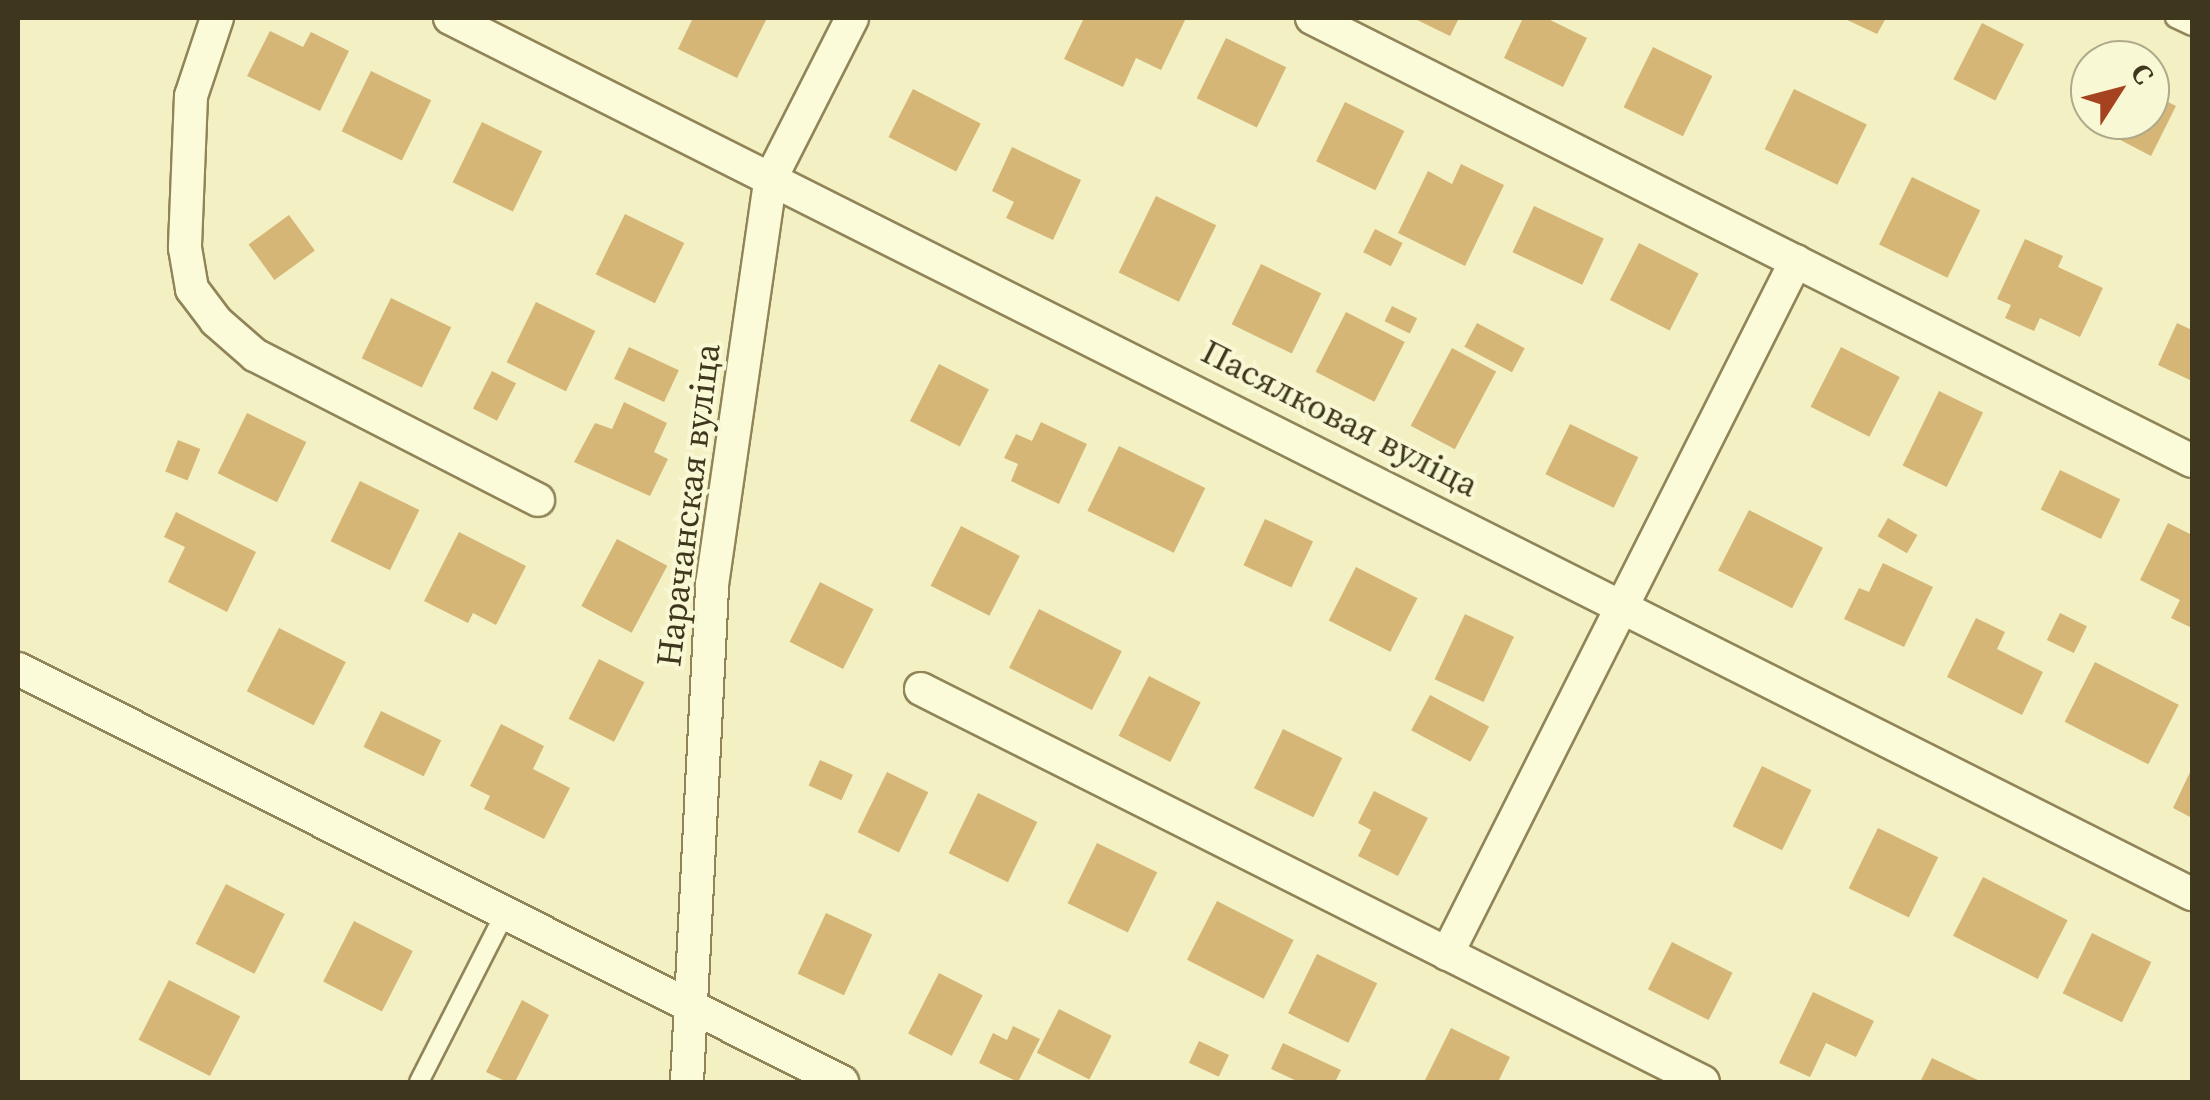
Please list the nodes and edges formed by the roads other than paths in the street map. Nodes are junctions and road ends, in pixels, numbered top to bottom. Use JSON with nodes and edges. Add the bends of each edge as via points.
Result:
{"nodes":[{"id":1,"x":217,"y":18,"type":"edge"},
{"id":2,"x":450,"y":18,"type":"edge"},
{"id":3,"x":852,"y":18,"type":"edge"},
{"id":4,"x":1312,"y":18,"type":"edge"},
{"id":5,"x":2175,"y":18,"type":"edge"},
{"id":6,"x":2192,"y":26,"type":"edge"},
{"id":7,"x":771,"y":178,"type":"junction"},
{"id":8,"x":1796,"y":261,"type":"junction"},
{"id":9,"x":2192,"y":461,"type":"edge"},
{"id":10,"x":538,"y":500,"type":"dead end"},
{"id":11,"x":1624,"y":605,"type":"junction"},
{"id":12,"x":18,"y":669,"type":"edge"},
{"id":13,"x":921,"y":690,"type":"dead end"},
{"id":14,"x":2192,"y":894,"type":"edge"},
{"id":15,"x":506,"y":913,"type":"junction"},
{"id":16,"x":1447,"y":954,"type":"junction"},
{"id":17,"x":693,"y":1007,"type":"junction"},
{"id":18,"x":420,"y":1082,"type":"edge"},
{"id":19,"x":686,"y":1082,"type":"edge"},
{"id":20,"x":842,"y":1082,"type":"edge"},
{"id":21,"x":1703,"y":1082,"type":"edge"}],
"edges":[{"from":1,"to":10,"type":"street","via":[[191,96],[185,248],[192,288],[216,321],[255,355]]},
{"from":2,"to":7,"type":"street","name":"Пасялковая вуліца"},
{"from":3,"to":7,"type":"street","name":"Нарачанская вуліца"},
{"from":4,"to":8,"type":"street"},
{"from":5,"to":6,"type":"lane"},
{"from":7,"to":11,"type":"street","name":"Пасялковая вуліца"},
{"from":7,"to":17,"type":"street","name":"Нарачанская вуліца","via":[[712,585]]},
{"from":8,"to":9,"type":"street"},
{"from":8,"to":11,"type":"street"},
{"from":11,"to":14,"type":"street","name":"Пасялковая вуліца"},
{"from":11,"to":16,"type":"street"},
{"from":12,"to":15,"type":"street"},
{"from":13,"to":16,"type":"street"},
{"from":15,"to":17,"type":"street"},
{"from":15,"to":18,"type":"lane"},
{"from":16,"to":21,"type":"street"},
{"from":17,"to":19,"type":"street","name":"Нарачанская вуліца"},
{"from":17,"to":20,"type":"street"}]}
